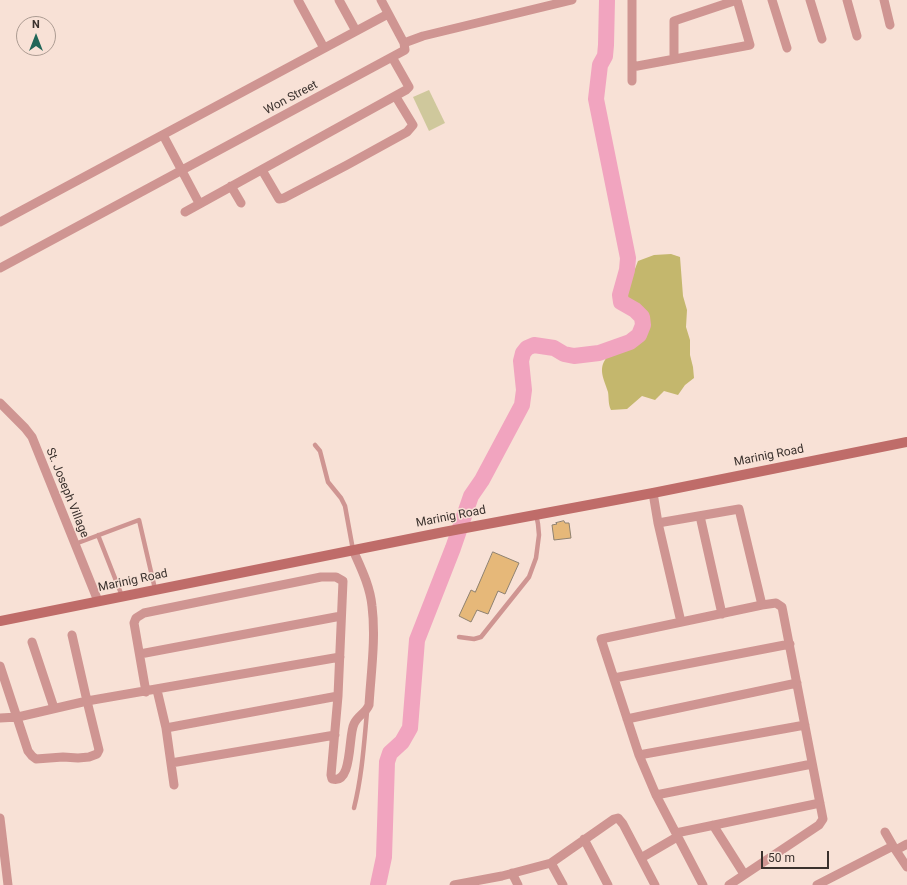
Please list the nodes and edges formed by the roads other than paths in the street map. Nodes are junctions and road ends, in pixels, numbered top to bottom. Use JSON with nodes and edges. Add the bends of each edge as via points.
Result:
{"nodes":[{"id":1,"x":298,"y":0,"type":"edge"},
{"id":2,"x":339,"y":0,"type":"edge"},
{"id":3,"x":381,"y":0,"type":"edge"},
{"id":4,"x":572,"y":0,"type":"edge"},
{"id":5,"x":632,"y":0,"type":"edge"},
{"id":6,"x":737,"y":0,"type":"edge"},
{"id":7,"x":772,"y":0,"type":"edge"},
{"id":8,"x":810,"y":0,"type":"edge"},
{"id":9,"x":847,"y":0,"type":"edge"},
{"id":10,"x":884,"y":0,"type":"edge"},
{"id":11,"x":388,"y":14,"type":"junction"},
{"id":12,"x":890,"y":25,"type":"dead end"},
{"id":13,"x":356,"y":31,"type":"junction"},
{"id":14,"x":857,"y":36,"type":"dead end"},
{"id":15,"x":822,"y":39,"type":"dead end"},
{"id":16,"x":404,"y":43,"type":"junction"},
{"id":17,"x":324,"y":48,"type":"junction"},
{"id":18,"x":787,"y":48,"type":"dead end"},
{"id":19,"x":392,"y":57,"type":"junction"},
{"id":20,"x":674,"y":59,"type":"junction"},
{"id":21,"x":632,"y":66,"type":"junction"},
{"id":22,"x":632,"y":81,"type":"dead end"},
{"id":23,"x":396,"y":97,"type":"junction"},
{"id":24,"x":163,"y":135,"type":"junction"},
{"id":25,"x":182,"y":170,"type":"junction"},
{"id":26,"x":262,"y":170,"type":"junction"},
{"id":27,"x":231,"y":186,"type":"junction"},
{"id":28,"x":199,"y":203,"type":"junction"},
{"id":29,"x":242,"y":203,"type":"dead end"},
{"id":30,"x":185,"y":212,"type":"dead end"},
{"id":31,"x":0,"y":222,"type":"edge"},
{"id":32,"x":0,"y":268,"type":"edge"},
{"id":33,"x":0,"y":403,"type":"edge"},
{"id":34,"x":907,"y":442,"type":"edge"},
{"id":35,"x":315,"y":445,"type":"dead end"},
{"id":36,"x":653,"y":493,"type":"junction"},
{"id":37,"x":536,"y":514,"type":"junction"},
{"id":38,"x":700,"y":516,"type":"junction"},
{"id":39,"x":658,"y":523,"type":"junction"},
{"id":40,"x":98,"y":535,"type":"junction"},
{"id":41,"x":75,"y":544,"type":"junction"},
{"id":42,"x":353,"y":550,"type":"junction"},
{"id":43,"x":155,"y":589,"type":"junction"},
{"id":44,"x":122,"y":596,"type":"junction"},
{"id":45,"x":98,"y":601,"type":"junction"},
{"id":46,"x":762,"y":605,"type":"junction"},
{"id":47,"x":722,"y":614,"type":"junction"},
{"id":48,"x":341,"y":616,"type":"junction"},
{"id":49,"x":0,"y":621,"type":"edge"},
{"id":50,"x":681,"y":622,"type":"junction"},
{"id":51,"x":72,"y":635,"type":"dead end"},
{"id":52,"x":459,"y":637,"type":"dead end"},
{"id":53,"x":32,"y":642,"type":"dead end"},
{"id":54,"x":790,"y":644,"type":"junction"},
{"id":55,"x":140,"y":654,"type":"junction"},
{"id":56,"x":340,"y":657,"type":"junction"},
{"id":57,"x":0,"y":666,"type":"edge"},
{"id":58,"x":614,"y":678,"type":"junction"},
{"id":59,"x":797,"y":683,"type":"junction"},
{"id":60,"x":157,"y":690,"type":"junction"},
{"id":61,"x":146,"y":692,"type":"junction"},
{"id":62,"x":338,"y":696,"type":"junction"},
{"id":63,"x":87,"y":701,"type":"junction"},
{"id":64,"x":54,"y":708,"type":"junction"},
{"id":65,"x":367,"y":710,"type":"junction"},
{"id":66,"x":18,"y":717,"type":"junction"},
{"id":67,"x":0,"y":718,"type":"edge"},
{"id":68,"x":627,"y":719,"type":"junction"},
{"id":69,"x":805,"y":725,"type":"junction"},
{"id":70,"x":166,"y":728,"type":"junction"},
{"id":71,"x":335,"y":735,"type":"junction"},
{"id":72,"x":640,"y":755,"type":"junction"},
{"id":73,"x":171,"y":763,"type":"junction"},
{"id":74,"x":812,"y":764,"type":"junction"},
{"id":75,"x":174,"y":785,"type":"dead end"},
{"id":76,"x":656,"y":795,"type":"junction"},
{"id":77,"x":820,"y":803,"type":"junction"},
{"id":78,"x":354,"y":808,"type":"dead end"},
{"id":79,"x":0,"y":818,"type":"edge"},
{"id":80,"x":714,"y":825,"type":"junction"},
{"id":81,"x":885,"y":832,"type":"dead end"},
{"id":82,"x":677,"y":835,"type":"junction"},
{"id":83,"x":584,"y":839,"type":"junction"},
{"id":84,"x":907,"y":844,"type":"edge"},
{"id":85,"x":895,"y":848,"type":"junction"},
{"id":86,"x":641,"y":858,"type":"junction"},
{"id":87,"x":551,"y":863,"type":"junction"},
{"id":88,"x":907,"y":867,"type":"edge"},
{"id":89,"x":3,"y":874,"type":"edge"},
{"id":90,"x":512,"y":874,"type":"junction"},
{"id":91,"x":744,"y":874,"type":"junction"},
{"id":92,"x":469,"y":884,"type":"edge"},
{"id":93,"x":8,"y":885,"type":"edge"},
{"id":94,"x":454,"y":885,"type":"edge"},
{"id":95,"x":518,"y":885,"type":"edge"},
{"id":96,"x":563,"y":885,"type":"edge"},
{"id":97,"x":608,"y":885,"type":"edge"},
{"id":98,"x":655,"y":885,"type":"edge"},
{"id":99,"x":703,"y":885,"type":"edge"},
{"id":100,"x":729,"y":885,"type":"edge"},
{"id":101,"x":817,"y":885,"type":"edge"}],
"edges":[{"from":1,"to":17,"type":"street"},
{"from":2,"to":13,"type":"street"},
{"from":3,"to":11,"type":"street"},
{"from":4,"to":16,"type":"street","via":[[423,36]]},
{"from":5,"to":21,"type":"street"},
{"from":6,"to":20,"type":"street","via":[[674,21]]},
{"from":6,"to":20,"type":"street","via":[[750,45]]},
{"from":7,"to":18,"type":"street"},
{"from":8,"to":15,"type":"street"},
{"from":9,"to":14,"type":"street"},
{"from":10,"to":12,"type":"street"},
{"from":11,"to":13,"type":"street"},
{"from":11,"to":16,"type":"street"},
{"from":13,"to":17,"type":"street"},
{"from":16,"to":19,"type":"street","name":"Won Street","via":[[405,50]]},
{"from":17,"to":24,"type":"street"},
{"from":19,"to":23,"type":"street","via":[[409,87]]},
{"from":19,"to":25,"type":"street","name":"Won Street"},
{"from":20,"to":21,"type":"street"},
{"from":21,"to":22,"type":"street"},
{"from":23,"to":26,"type":"street"},
{"from":23,"to":26,"type":"street","via":[[413,125],[407,132],[347,166],[279,199]]},
{"from":24,"to":25,"type":"street"},
{"from":24,"to":31,"type":"street"},
{"from":25,"to":28,"type":"street"},
{"from":25,"to":32,"type":"street","name":"Won Street"},
{"from":26,"to":27,"type":"street"},
{"from":27,"to":28,"type":"street"},
{"from":27,"to":29,"type":"street"},
{"from":28,"to":30,"type":"street"},
{"from":33,"to":41,"type":"street","name":"St. Joseph Village","via":[[32,437]]},
{"from":34,"to":36,"type":"street","name":"Marinig Road"},
{"from":35,"to":42,"type":"lane","via":[[320,452],[328,482],[345,506]]},
{"from":36,"to":37,"type":"street","name":"Marinig Road"},
{"from":36,"to":39,"type":"street"},
{"from":37,"to":42,"type":"street","name":"Marinig Road"},
{"from":37,"to":52,"type":"lane","via":[[539,535],[536,558],[529,577],[480,638]]},
{"from":38,"to":39,"type":"street"},
{"from":38,"to":46,"type":"street","via":[[739,509]]},
{"from":38,"to":47,"type":"street"},
{"from":39,"to":50,"type":"street"},
{"from":40,"to":41,"type":"lane"},
{"from":40,"to":43,"type":"lane","via":[[139,520]]},
{"from":40,"to":44,"type":"lane"},
{"from":41,"to":45,"type":"street","name":"St. Joseph Village"},
{"from":42,"to":43,"type":"street","name":"Marinig Road"},
{"from":42,"to":65,"type":"street","via":[[365,578],[372,605],[373,646]]},
{"from":43,"to":44,"type":"street","name":"Marinig Road"},
{"from":44,"to":45,"type":"street","name":"Marinig Road"},
{"from":45,"to":49,"type":"street","name":"Marinig Road"},
{"from":46,"to":47,"type":"street"},
{"from":46,"to":54,"type":"street","via":[[776,603],[782,607]]},
{"from":47,"to":50,"type":"street"},
{"from":48,"to":55,"type":"street"},
{"from":48,"to":55,"type":"street","via":[[343,581],[336,577],[320,577],[144,613],[136,618],[134,623]]},
{"from":48,"to":56,"type":"street"},
{"from":50,"to":58,"type":"street","via":[[601,639]]},
{"from":51,"to":63,"type":"street"},
{"from":53,"to":64,"type":"street"},
{"from":54,"to":58,"type":"street"},
{"from":54,"to":59,"type":"street"},
{"from":55,"to":61,"type":"street"},
{"from":56,"to":60,"type":"street"},
{"from":56,"to":62,"type":"street"},
{"from":57,"to":66,"type":"street"},
{"from":58,"to":68,"type":"street"},
{"from":59,"to":68,"type":"street"},
{"from":59,"to":69,"type":"street"},
{"from":60,"to":61,"type":"street"},
{"from":60,"to":70,"type":"street"},
{"from":61,"to":63,"type":"street"},
{"from":62,"to":70,"type":"street"},
{"from":62,"to":71,"type":"street"},
{"from":63,"to":64,"type":"street"},
{"from":63,"to":66,"type":"street","via":[[99,750],[89,757],[36,759],[28,751]]},
{"from":64,"to":66,"type":"street"},
{"from":65,"to":71,"type":"street","via":[[356,719],[344,776],[336,780],[332,779],[331,775]]},
{"from":65,"to":78,"type":"lane","via":[[359,787]]},
{"from":66,"to":67,"type":"street"},
{"from":68,"to":72,"type":"street"},
{"from":69,"to":72,"type":"street"},
{"from":69,"to":74,"type":"street"},
{"from":70,"to":73,"type":"street"},
{"from":71,"to":73,"type":"street"},
{"from":72,"to":76,"type":"street"},
{"from":73,"to":75,"type":"street"},
{"from":74,"to":76,"type":"street"},
{"from":74,"to":77,"type":"street"},
{"from":76,"to":82,"type":"street"},
{"from":77,"to":80,"type":"street"},
{"from":77,"to":91,"type":"street","via":[[822,819],[819,825]]},
{"from":79,"to":89,"type":"street"},
{"from":80,"to":82,"type":"street"},
{"from":80,"to":91,"type":"street"},
{"from":81,"to":85,"type":"street"},
{"from":82,"to":86,"type":"street"},
{"from":82,"to":99,"type":"street"},
{"from":83,"to":86,"type":"street","via":[[614,818],[618,818]]},
{"from":83,"to":87,"type":"street"},
{"from":83,"to":97,"type":"street"},
{"from":84,"to":85,"type":"street"},
{"from":85,"to":88,"type":"street"},
{"from":85,"to":101,"type":"street"},
{"from":86,"to":98,"type":"street"},
{"from":87,"to":90,"type":"street"},
{"from":87,"to":96,"type":"street"},
{"from":89,"to":93,"type":"street"},
{"from":90,"to":92,"type":"street"},
{"from":90,"to":95,"type":"street"},
{"from":91,"to":100,"type":"street"},
{"from":92,"to":94,"type":"street"}]}
